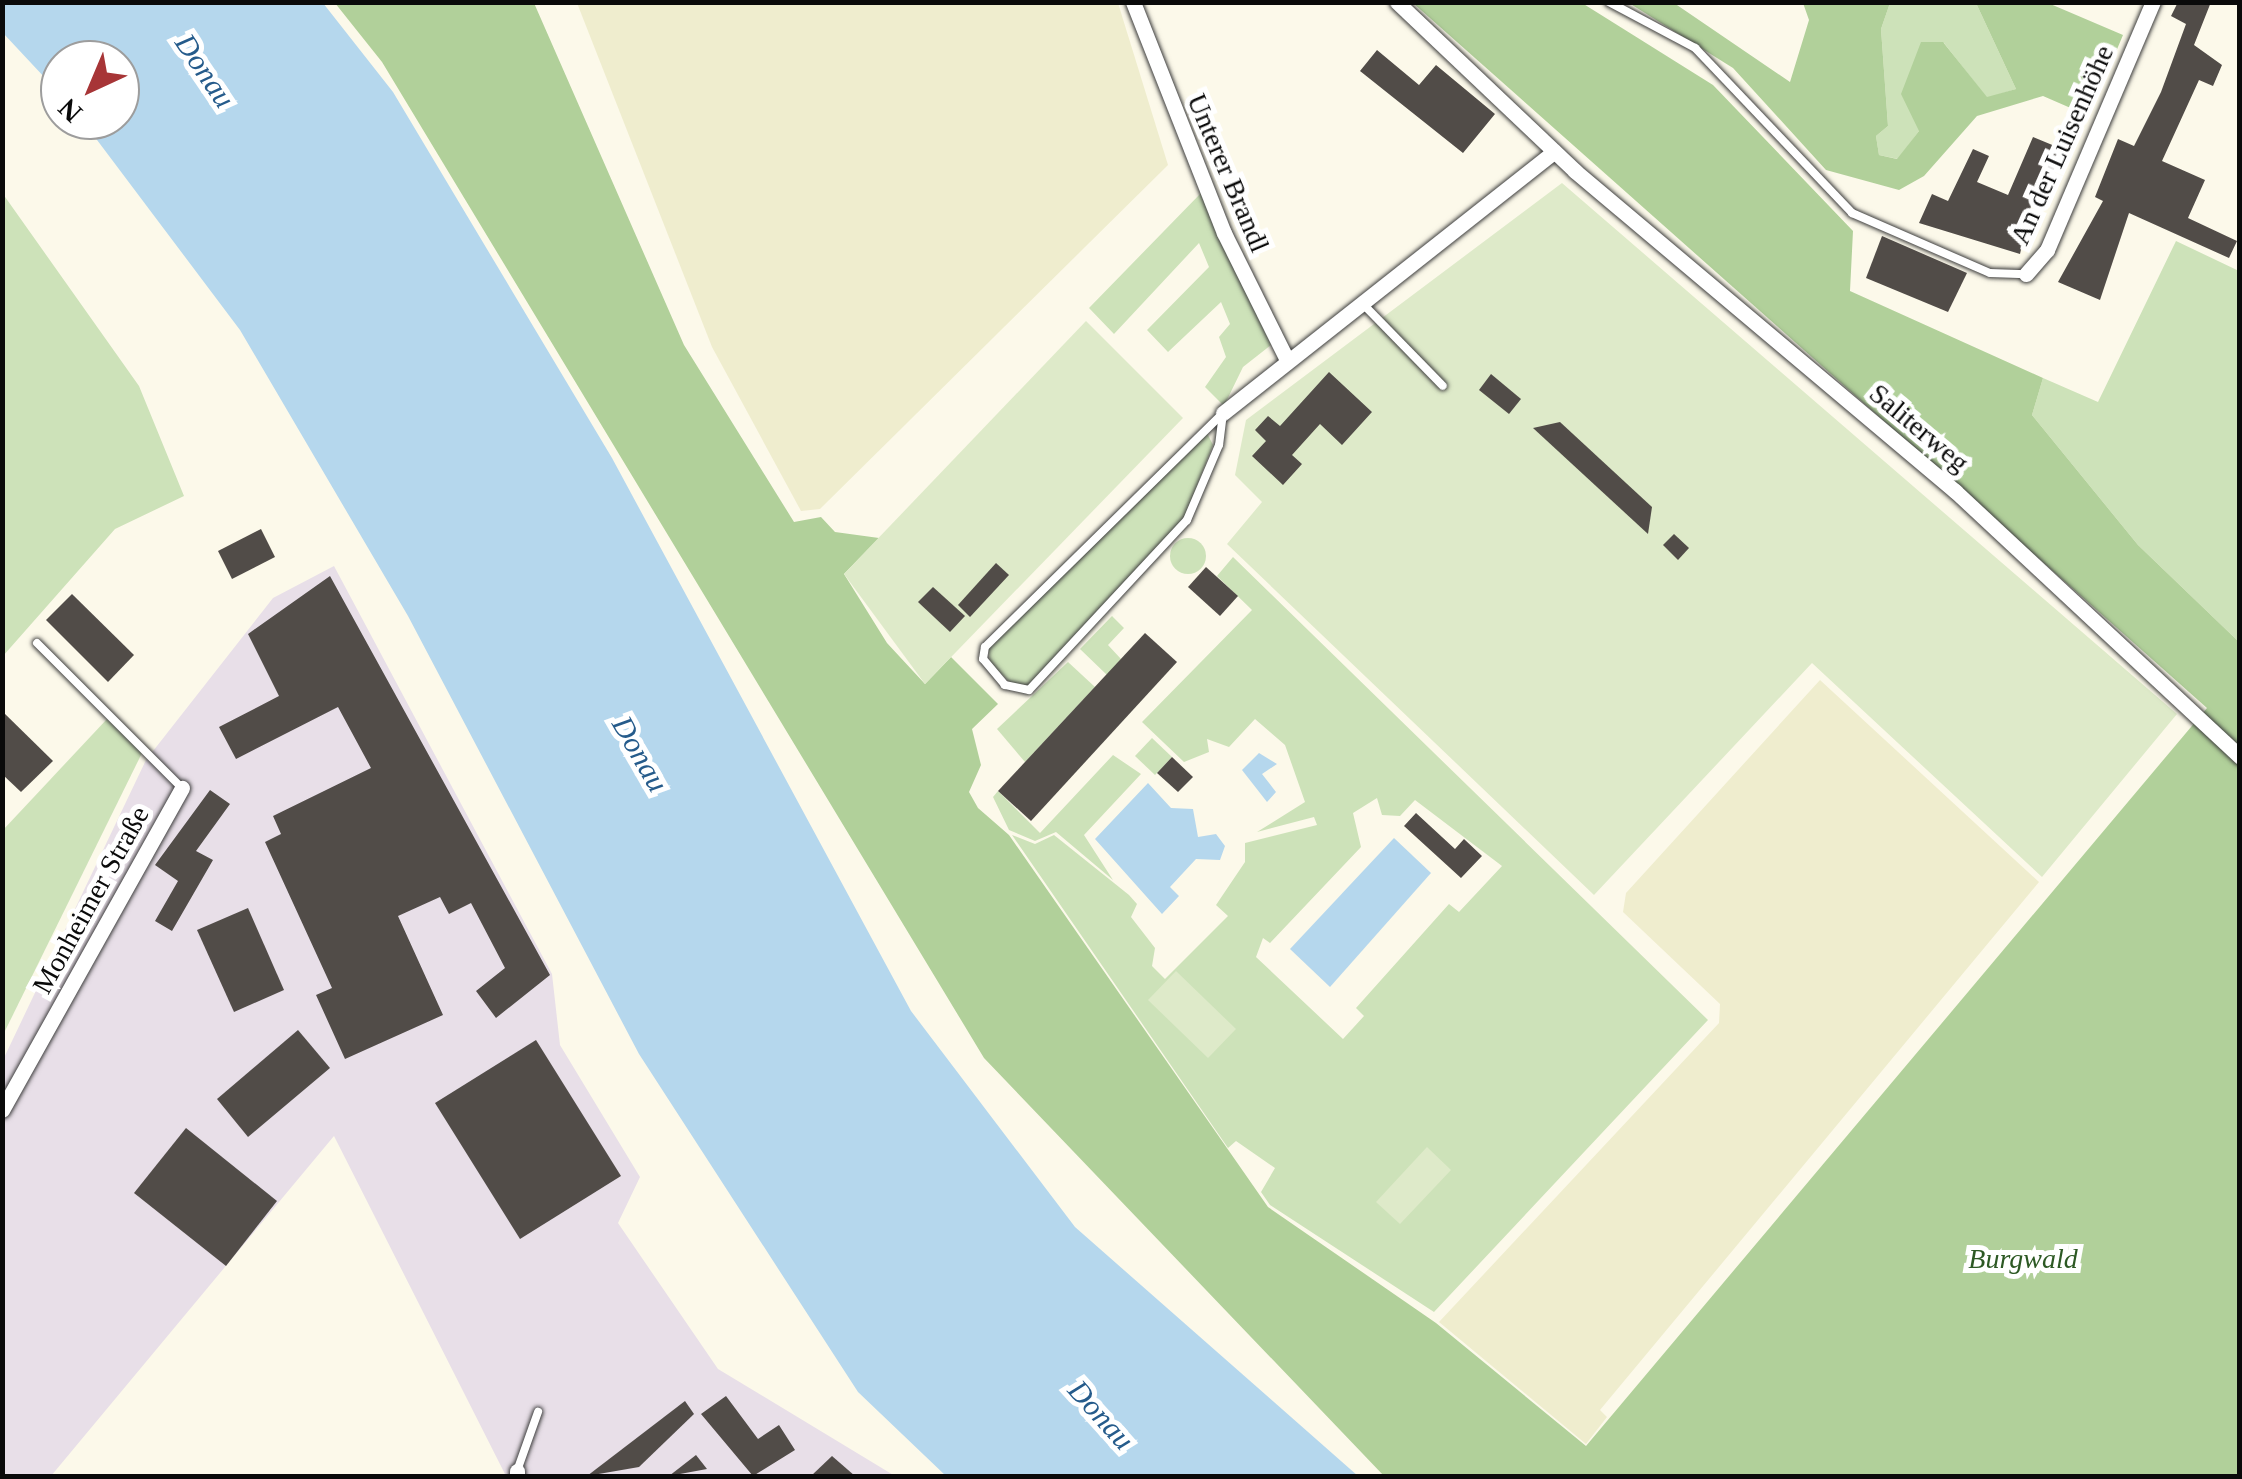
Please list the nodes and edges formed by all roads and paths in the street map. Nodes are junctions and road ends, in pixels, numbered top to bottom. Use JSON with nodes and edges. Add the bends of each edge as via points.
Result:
{"nodes":[{"id":1,"x":1134,"y":2,"type":"edge"},
{"id":2,"x":1397,"y":2,"type":"edge"},
{"id":3,"x":1609,"y":2,"type":"edge"},
{"id":4,"x":2154,"y":2,"type":"edge"},
{"id":5,"x":1554,"y":152,"type":"junction"},
{"id":6,"x":2026,"y":274,"type":"joint"},
{"id":7,"x":1361,"y":302,"type":"junction"},
{"id":8,"x":1286,"y":360,"type":"junction"},
{"id":9,"x":1443,"y":386,"type":"dead end"},
{"id":10,"x":1222,"y":413,"type":"junction"},
{"id":11,"x":36,"y":643,"type":"dead end"},
{"id":12,"x":2240,"y":757,"type":"edge"},
{"id":13,"x":182,"y":788,"type":"joint"},
{"id":14,"x":2,"y":1110,"type":"edge"},
{"id":15,"x":538,"y":1412,"type":"dead end"},
{"id":16,"x":516,"y":1474,"type":"edge"}],
"edges":[{"from":1,"to":8,"type":"street","name":"Unterer Brandl","via":[[1224,233]]},
{"from":2,"to":5,"type":"street"},
{"from":3,"to":6,"type":"lane","name":"An der Luisenhöhe","via":[[1695,48],[1852,213],[1990,273]]},
{"from":4,"to":6,"type":"street","name":"An der Luisenhöhe","via":[[2047,250]]},
{"from":5,"to":7,"type":"street"},
{"from":5,"to":12,"type":"street","name":"Saliterweg","via":[[1956,491]]},
{"from":7,"to":8,"type":"street"},
{"from":7,"to":9,"type":"lane"},
{"from":8,"to":10,"type":"street"},
{"from":10,"to":10,"type":"lane","via":[[985,647],[983,659],[1005,684],[1030,690],[1187,520],[1219,445]]},
{"from":11,"to":13,"type":"lane","name":"Monheimer Straße"},
{"from":13,"to":14,"type":"street","name":"Monheimer Straße"},
{"from":15,"to":16,"type":"lane"}]}
